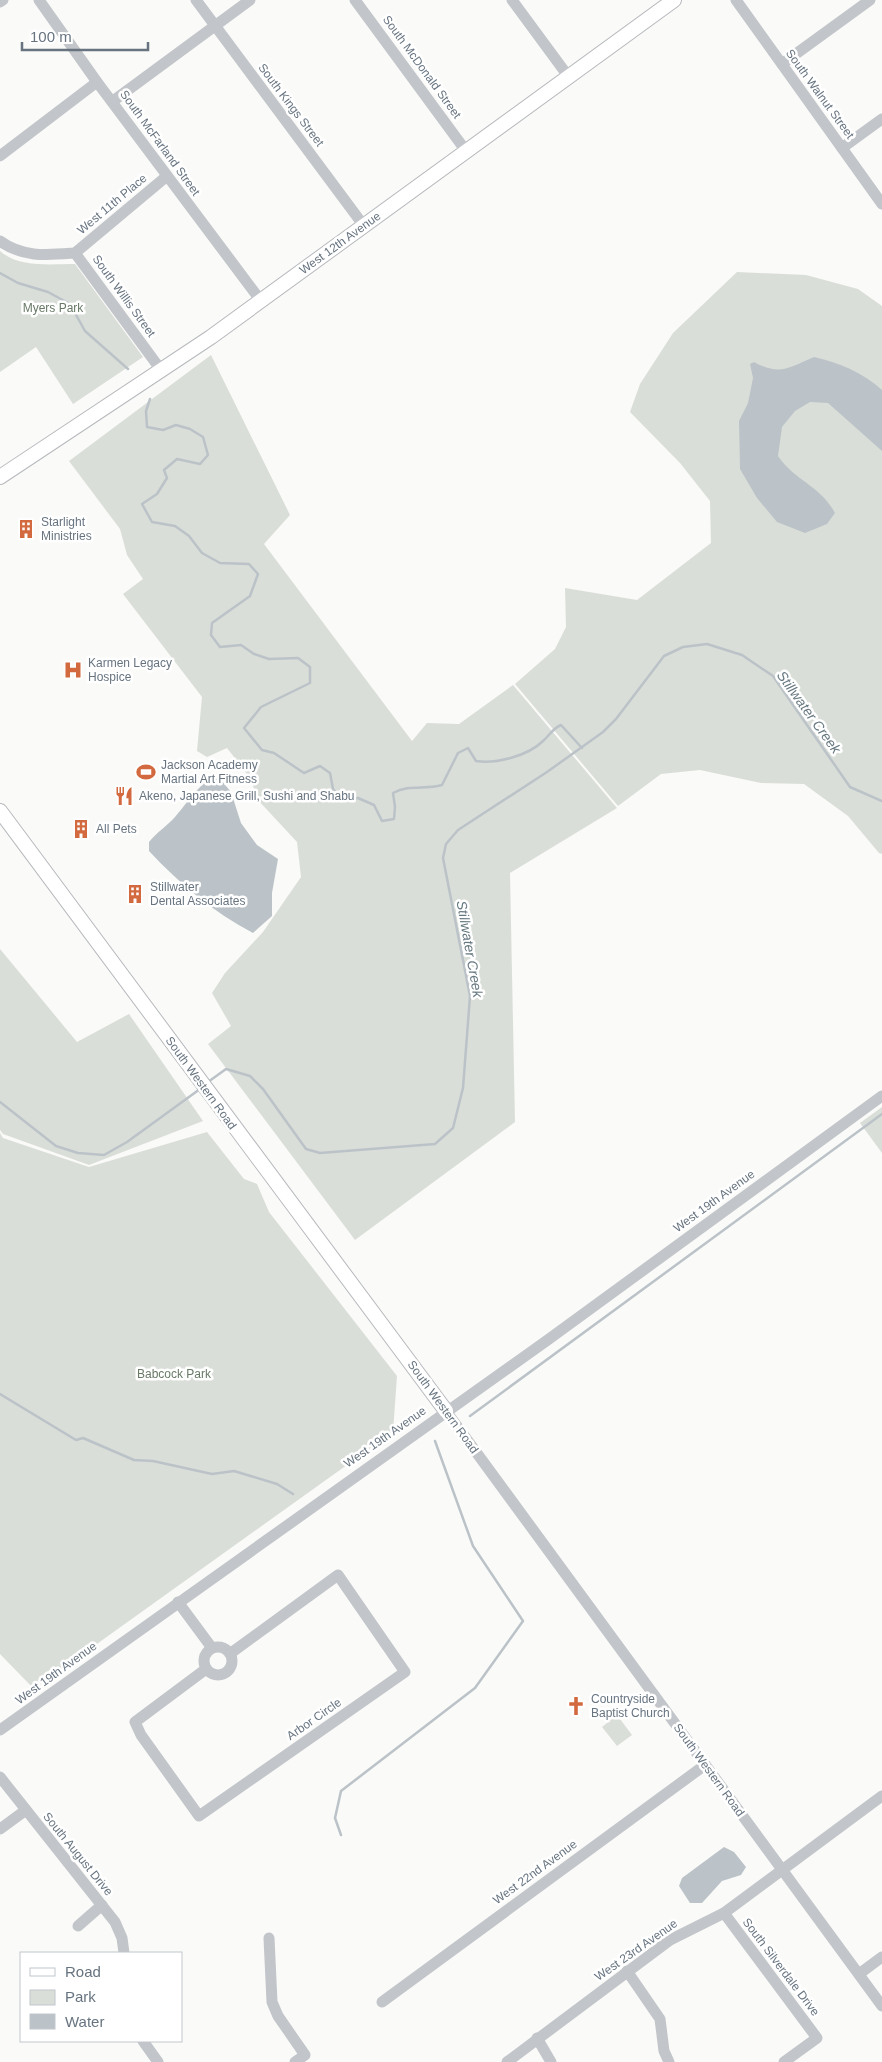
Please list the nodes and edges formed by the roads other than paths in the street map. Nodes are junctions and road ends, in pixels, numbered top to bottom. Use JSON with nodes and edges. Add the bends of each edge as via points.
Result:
{"nodes":[{"id":1,"x":40,"y":0,"type":"edge"},
{"id":2,"x":196,"y":0,"type":"edge"},
{"id":3,"x":250,"y":0,"type":"edge"},
{"id":4,"x":355,"y":0,"type":"edge"},
{"id":5,"x":512,"y":0,"type":"edge"},
{"id":6,"x":672,"y":0,"type":"edge"},
{"id":7,"x":736,"y":0,"type":"edge"},
{"id":8,"x":870,"y":0,"type":"edge"},
{"id":9,"x":215,"y":26,"type":"junction"},
{"id":10,"x":782,"y":64,"type":"junction"},
{"id":11,"x":568,"y":76,"type":"junction"},
{"id":12,"x":97,"y":82,"type":"junction"},
{"id":13,"x":113,"y":100,"type":"junction"},
{"id":14,"x":882,"y":119,"type":"edge"},
{"id":15,"x":842,"y":148,"type":"junction"},
{"id":16,"x":466,"y":151,"type":"junction"},
{"id":17,"x":0,"y":156,"type":"edge"},
{"id":18,"x":167,"y":176,"type":"junction"},
{"id":19,"x":882,"y":204,"type":"edge"},
{"id":20,"x":364,"y":226,"type":"junction"},
{"id":21,"x":0,"y":241,"type":"edge"},
{"id":22,"x":74,"y":253,"type":"junction"},
{"id":23,"x":261,"y":301,"type":"junction"},
{"id":24,"x":161,"y":370,"type":"junction"},
{"id":25,"x":0,"y":477,"type":"edge"},
{"id":26,"x":0,"y":811,"type":"edge"},
{"id":27,"x":882,"y":1096,"type":"edge"},
{"id":28,"x":446,"y":1411,"type":"junction"},
{"id":29,"x":178,"y":1602,"type":"junction"},
{"id":30,"x":212,"y":1648,"type":"junction"},
{"id":31,"x":231,"y":1654,"type":"junction"},
{"id":32,"x":206,"y":1669,"type":"junction"},
{"id":33,"x":0,"y":1730,"type":"edge"},
{"id":34,"x":705,"y":1765,"type":"junction"},
{"id":35,"x":0,"y":1776,"type":"edge"},
{"id":36,"x":882,"y":1796,"type":"edge"},
{"id":37,"x":26,"y":1810,"type":"junction"},
{"id":38,"x":0,"y":1829,"type":"edge"},
{"id":39,"x":782,"y":1870,"type":"junction"},
{"id":40,"x":102,"y":1905,"type":"junction"},
{"id":41,"x":724,"y":1912,"type":"junction"},
{"id":42,"x":78,"y":1926,"type":"dead end"},
{"id":43,"x":268,"y":1938,"type":"dead end"},
{"id":44,"x":124,"y":1952,"type":"edge"},
{"id":45,"x":882,"y":1957,"type":"edge"},
{"id":46,"x":628,"y":1971,"type":"junction"},
{"id":47,"x":858,"y":1974,"type":"junction"},
{"id":48,"x":382,"y":2002,"type":"dead end"},
{"id":49,"x":882,"y":2006,"type":"edge"},
{"id":50,"x":537,"y":2038,"type":"junction"},
{"id":51,"x":144,"y":2042,"type":"edge"},
{"id":52,"x":158,"y":2062,"type":"edge"},
{"id":53,"x":295,"y":2062,"type":"edge"},
{"id":54,"x":507,"y":2062,"type":"edge"},
{"id":55,"x":552,"y":2062,"type":"edge"},
{"id":56,"x":669,"y":2062,"type":"edge"},
{"id":57,"x":784,"y":2062,"type":"edge"}],
"edges":[{"from":1,"to":12,"type":"street","name":"South McFarland Street"},
{"from":2,"to":9,"type":"street","name":"South Kings Street"},
{"from":3,"to":9,"type":"street"},
{"from":4,"to":16,"type":"street","name":"South McDonald Street"},
{"from":5,"to":11,"type":"street"},
{"from":6,"to":11,"type":"main road","name":"West 12th Avenue"},
{"from":7,"to":10,"type":"street","name":"South Walnut Street"},
{"from":8,"to":10,"type":"street"},
{"from":9,"to":13,"type":"street"},
{"from":9,"to":20,"type":"street","name":"South Kings Street"},
{"from":10,"to":15,"type":"street","name":"South Walnut Street"},
{"from":11,"to":16,"type":"main road","name":"West 12th Avenue"},
{"from":12,"to":13,"type":"street","name":"South McFarland Street"},
{"from":12,"to":17,"type":"street"},
{"from":13,"to":18,"type":"street","name":"South McFarland Street"},
{"from":14,"to":15,"type":"street"},
{"from":15,"to":19,"type":"street","name":"South Walnut Street"},
{"from":16,"to":20,"type":"main road","name":"West 12th Avenue"},
{"from":18,"to":22,"type":"street","name":"West 11th Place"},
{"from":18,"to":23,"type":"street","name":"South McFarland Street"},
{"from":20,"to":23,"type":"main road","name":"West 12th Avenue"},
{"from":21,"to":22,"type":"street","name":"South Willis Street","via":[[29,255]]},
{"from":22,"to":24,"type":"street","name":"South Willis Street"},
{"from":23,"to":24,"type":"main road","name":"West 12th Avenue"},
{"from":24,"to":25,"type":"main road","name":"West 12th Avenue"},
{"from":26,"to":28,"type":"main road","name":"South Western Road"},
{"from":27,"to":28,"type":"street","name":"West 19th Avenue"},
{"from":28,"to":29,"type":"street","name":"West 19th Avenue"},
{"from":28,"to":34,"type":"street","name":"South Western Road"},
{"from":29,"to":30,"type":"street"},
{"from":29,"to":33,"type":"street","name":"West 19th Avenue"},
{"from":30,"to":31,"type":"street","via":[[224,1648]]},
{"from":30,"to":32,"type":"street","via":[[204,1660]]},
{"from":31,"to":32,"type":"street","via":[[232,1666],[226,1673],[217,1676]]},
{"from":31,"to":32,"type":"street","name":"Arbor Circle","via":[[338,1575],[406,1672],[199,1816],[141,1735],[136,1722]]},
{"from":34,"to":39,"type":"street","name":"South Western Road"},
{"from":34,"to":48,"type":"street","name":"West 22nd Avenue"},
{"from":35,"to":37,"type":"street","name":"South August Drive"},
{"from":36,"to":39,"type":"street","name":"West 23rd Avenue"},
{"from":37,"to":38,"type":"street"},
{"from":37,"to":40,"type":"street","name":"South August Drive"},
{"from":39,"to":41,"type":"street","name":"West 23rd Avenue"},
{"from":39,"to":47,"type":"street","name":"South Western Road"},
{"from":40,"to":42,"type":"street"},
{"from":40,"to":44,"type":"street","name":"South August Drive","via":[[115,1922]]},
{"from":41,"to":46,"type":"street","name":"West 23rd Avenue","via":[[670,1940]]},
{"from":41,"to":57,"type":"street","name":"South Silverdale Drive","via":[[817,2038]]},
{"from":43,"to":53,"type":"street","via":[[272,2002],[305,2055]]},
{"from":45,"to":47,"type":"street"},
{"from":46,"to":50,"type":"street","name":"West 23rd Avenue"},
{"from":46,"to":56,"type":"street","via":[[660,2019],[664,2051]]},
{"from":47,"to":49,"type":"street","name":"South Western Road"},
{"from":50,"to":54,"type":"street","name":"West 23rd Avenue"},
{"from":50,"to":55,"type":"street"},
{"from":51,"to":52,"type":"street"}]}
